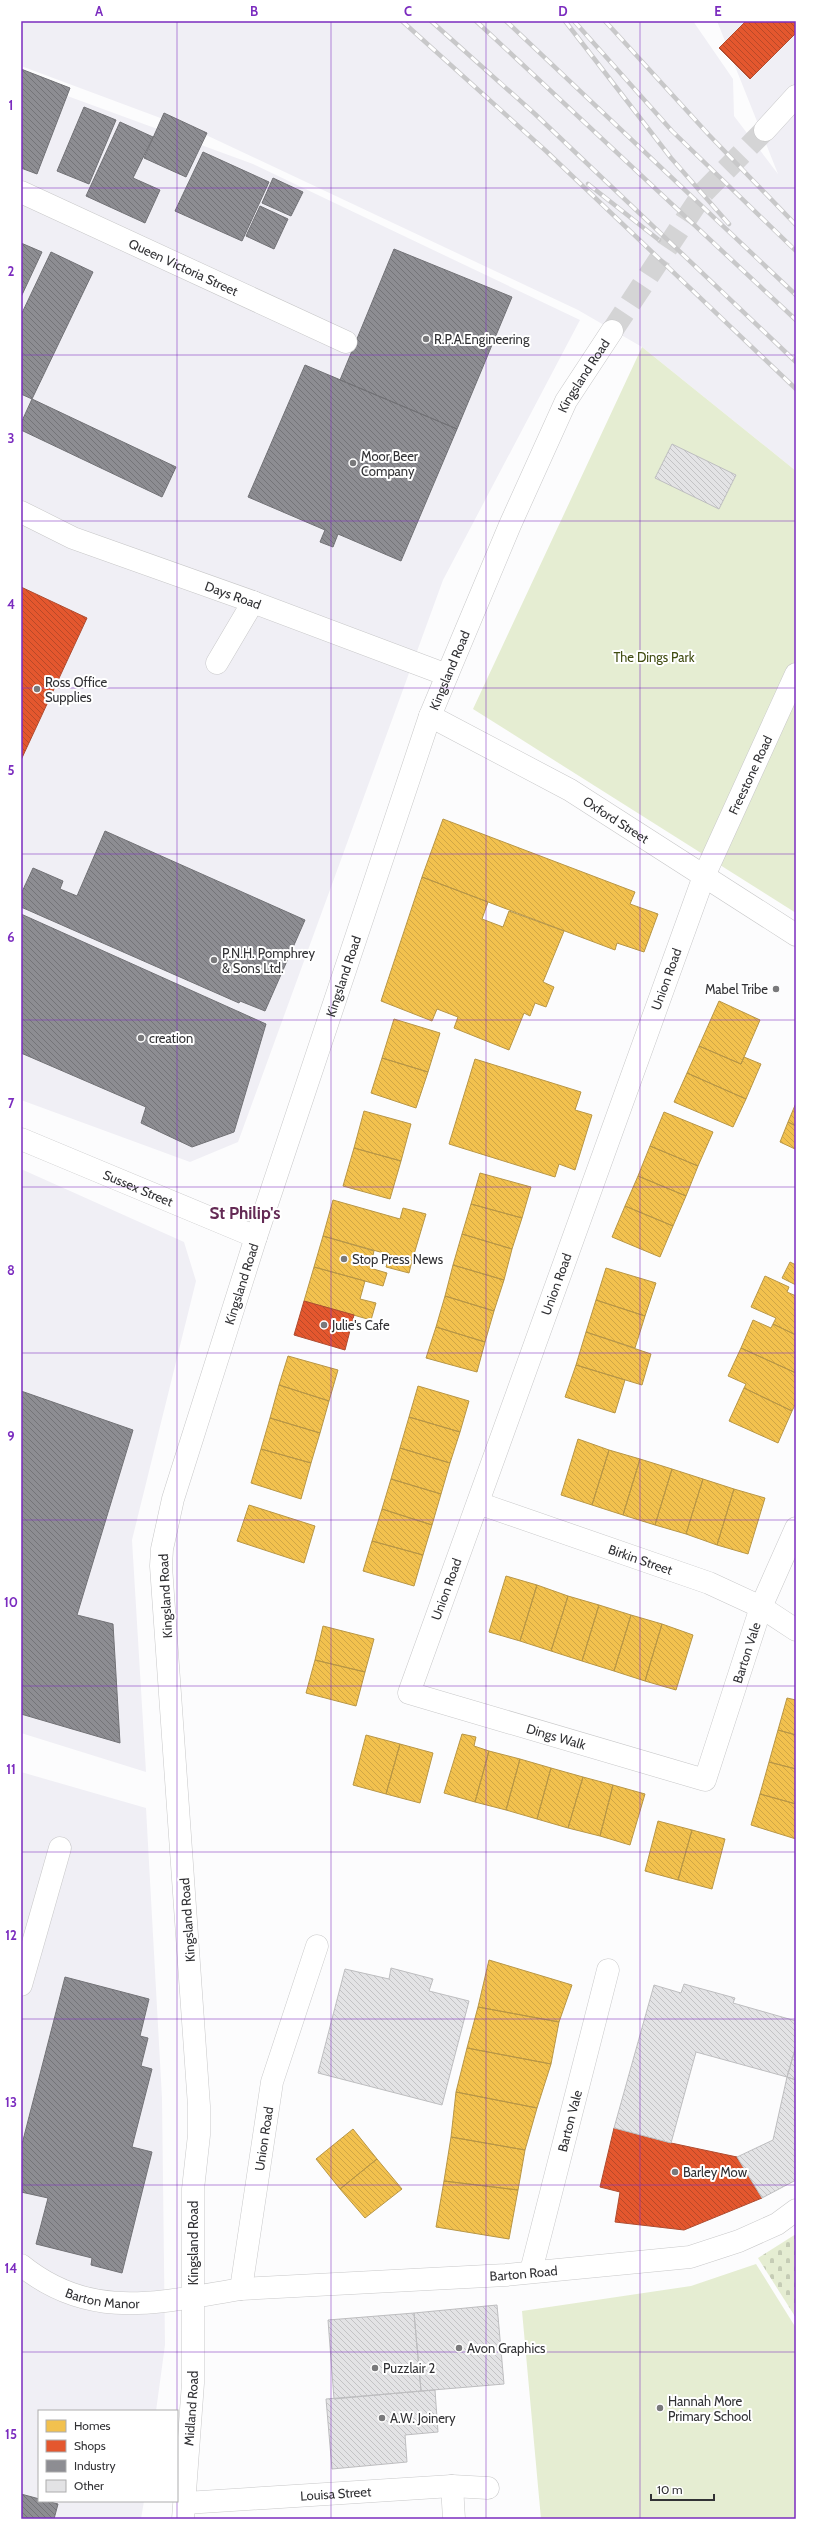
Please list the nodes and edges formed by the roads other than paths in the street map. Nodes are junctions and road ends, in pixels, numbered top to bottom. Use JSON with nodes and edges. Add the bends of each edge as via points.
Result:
{"nodes":[{"id":1,"x":796,"y":96,"type":"edge"},
{"id":2,"x":765,"y":130,"type":"tunnel mouth"},
{"id":3,"x":21,"y":192,"type":"edge"},
{"id":4,"x":612,"y":331,"type":"tunnel mouth"},
{"id":5,"x":346,"y":342,"type":"dead end"},
{"id":6,"x":21,"y":512,"type":"edge"},
{"id":7,"x":253,"y":602,"type":"junction"},
{"id":8,"x":217,"y":663,"type":"dead end"},
{"id":9,"x":796,"y":674,"type":"edge"},
{"id":10,"x":447,"y":675,"type":"junction"},
{"id":11,"x":430,"y":716,"type":"junction"},
{"id":12,"x":704,"y":876,"type":"junction"},
{"id":13,"x":796,"y":935,"type":"edge"},
{"id":14,"x":21,"y":1139,"type":"edge"},
{"id":15,"x":256,"y":1237,"type":"junction"},
{"id":16,"x":478,"y":1503,"type":"junction"},
{"id":17,"x":796,"y":1528,"type":"edge"},
{"id":18,"x":761,"y":1607,"type":"junction"},
{"id":19,"x":796,"y":1630,"type":"edge"},
{"id":20,"x":409,"y":1693,"type":"joint"},
{"id":21,"x":705,"y":1780,"type":"joint"},
{"id":22,"x":60,"y":1848,"type":"dead end"},
{"id":23,"x":316,"y":1946,"type":"dead end"},
{"id":24,"x":608,"y":1970,"type":"dead end"},
{"id":25,"x":21,"y":1985,"type":"edge"},
{"id":26,"x":796,"y":2210,"type":"edge"},
{"id":27,"x":21,"y":2265,"type":"edge"},
{"id":28,"x":531,"y":2271,"type":"junction"},
{"id":29,"x":241,"y":2289,"type":"junction"},
{"id":30,"x":193,"y":2297,"type":"junction"},
{"id":31,"x":452,"y":2486,"type":"junction"},
{"id":32,"x":488,"y":2488,"type":"dead end"},
{"id":33,"x":184,"y":2511,"type":"edge"},
{"id":34,"x":454,"y":2519,"type":"edge"}],
"edges":[{"from":1,"to":2,"type":"street"},
{"from":3,"to":5,"type":"street","name":"Queen Victoria Street"},
{"from":4,"to":10,"type":"street","name":"Kingsland Road","via":[[566,401],[510,524]]},
{"from":6,"to":7,"type":"street","name":"Days Road","via":[[73,538]]},
{"from":7,"to":8,"type":"street"},
{"from":7,"to":10,"type":"street","name":"Days Road"},
{"from":9,"to":12,"type":"street","name":"Freestone Road"},
{"from":10,"to":11,"type":"street","name":"Kingsland Road"},
{"from":11,"to":12,"type":"street","name":"Oxford Street","via":[[570,790]]},
{"from":11,"to":15,"type":"street","name":"Kingsland Road"},
{"from":12,"to":13,"type":"street","name":"Oxford Street"},
{"from":12,"to":16,"type":"street","name":"Union Road"},
{"from":14,"to":15,"type":"street","name":"Sussex Street"},
{"from":15,"to":30,"type":"street","name":"Kingsland Road","via":[[173,1499],[162,1549],[161,1566],[197,2069],[199,2135],[193,2190]]},
{"from":16,"to":18,"type":"street","name":"Birkin Street","via":[[709,1583]]},
{"from":16,"to":20,"type":"street","name":"Union Road"},
{"from":17,"to":18,"type":"street","name":"Barton Vale"},
{"from":18,"to":19,"type":"street","name":"Birkin Street"},
{"from":18,"to":21,"type":"street","name":"Barton Vale"},
{"from":20,"to":21,"type":"street","name":"Dings Walk"},
{"from":22,"to":25,"type":"street"},
{"from":23,"to":29,"type":"street","name":"Union Road","via":[[272,2082]]},
{"from":24,"to":28,"type":"street","name":"Barton Vale"},
{"from":26,"to":28,"type":"street","name":"Barton Road","via":[[778,2224],[739,2241],[690,2257]]},
{"from":27,"to":30,"type":"street","name":"Barton Manor","via":[[53,2286],[76,2296],[104,2303],[135,2305]]},
{"from":28,"to":29,"type":"street","name":"Barton Road","via":[[506,2275]]},
{"from":29,"to":30,"type":"street"},
{"from":30,"to":33,"type":"street","name":"Midland Road","via":[[193,2383]]},
{"from":31,"to":32,"type":"street","name":"Louisa Street"},
{"from":31,"to":33,"type":"street","name":"Louisa Street"},
{"from":31,"to":34,"type":"street"}]}
